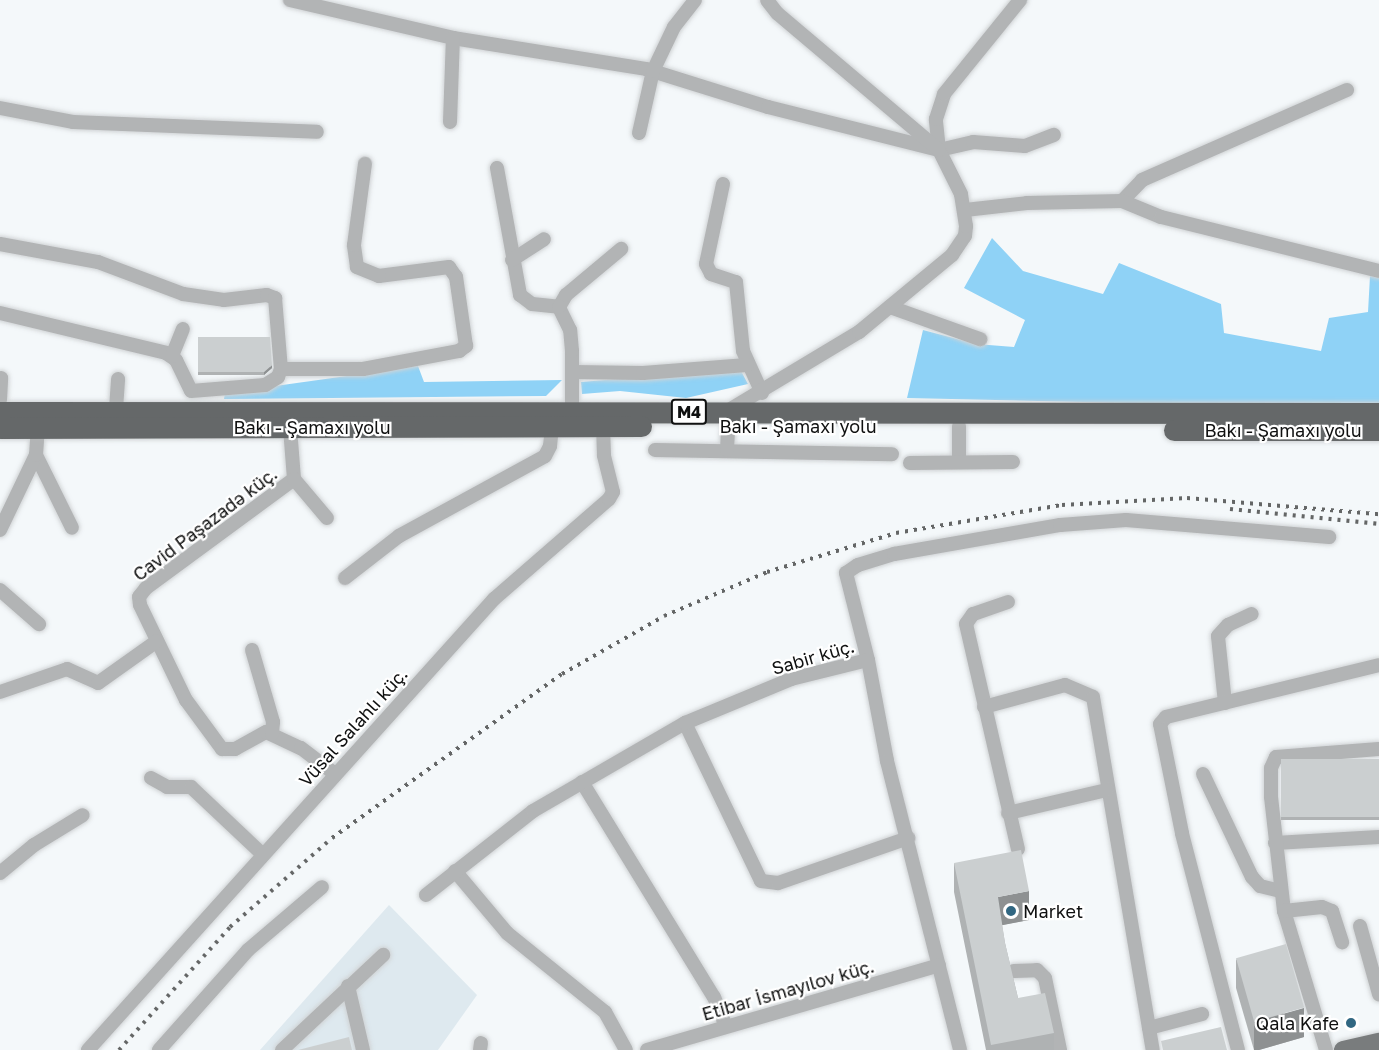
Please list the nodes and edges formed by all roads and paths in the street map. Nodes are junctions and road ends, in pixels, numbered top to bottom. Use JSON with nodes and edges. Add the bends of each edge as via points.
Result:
{"nodes":[{"id":1,"x":290,"y":0,"type":"edge"},
{"id":2,"x":695,"y":0,"type":"edge"},
{"id":3,"x":767,"y":0,"type":"edge"},
{"id":4,"x":1020,"y":0,"type":"edge"},
{"id":5,"x":453,"y":38,"type":"junction"},
{"id":6,"x":653,"y":72,"type":"junction"},
{"id":7,"x":1347,"y":90,"type":"dead end"},
{"id":8,"x":0,"y":108,"type":"edge"},
{"id":9,"x":450,"y":122,"type":"dead end"},
{"id":10,"x":317,"y":132,"type":"dead end"},
{"id":11,"x":639,"y":133,"type":"dead end"},
{"id":12,"x":1054,"y":135,"type":"dead end"},
{"id":13,"x":939,"y":150,"type":"junction"},
{"id":14,"x":365,"y":164,"type":"dead end"},
{"id":15,"x":497,"y":168,"type":"dead end"},
{"id":16,"x":723,"y":184,"type":"dead end"},
{"id":17,"x":1122,"y":201,"type":"junction"},
{"id":18,"x":965,"y":210,"type":"junction"},
{"id":19,"x":544,"y":238,"type":"dead end"},
{"id":20,"x":0,"y":244,"type":"edge"},
{"id":21,"x":621,"y":249,"type":"dead end"},
{"id":22,"x":512,"y":260,"type":"junction"},
{"id":23,"x":1379,"y":271,"type":"edge"},
{"id":24,"x":559,"y":307,"type":"junction"},
{"id":25,"x":890,"y":307,"type":"junction"},
{"id":26,"x":0,"y":313,"type":"edge"},
{"id":27,"x":183,"y":329,"type":"dead end"},
{"id":28,"x":980,"y":339,"type":"dead end"},
{"id":29,"x":172,"y":356,"type":"junction"},
{"id":30,"x":747,"y":365,"type":"junction"},
{"id":31,"x":281,"y":369,"type":"junction"},
{"id":32,"x":572,"y":372,"type":"junction"},
{"id":33,"x":1,"y":378,"type":"edge"},
{"id":34,"x":118,"y":379,"type":"dead end"},
{"id":35,"x":762,"y":393,"type":"junction"},
{"id":36,"x":0,"y":400,"type":"edge"},
{"id":37,"x":191,"y":400,"type":"junction"},
{"id":38,"x":116,"y":409,"type":"junction"},
{"id":39,"x":0,"y":410,"type":"edge"},
{"id":40,"x":572,"y":411,"type":"junction"},
{"id":41,"x":1379,"y":413,"type":"edge"},
{"id":42,"x":727,"y":420,"type":"junction"},
{"id":43,"x":38,"y":426,"type":"junction"},
{"id":44,"x":552,"y":426,"type":"junction"},
{"id":45,"x":603,"y":426,"type":"junction"},
{"id":46,"x":959,"y":426,"type":"junction"},
{"id":47,"x":0,"y":428,"type":"edge"},
{"id":48,"x":290,"y":428,"type":"junction"},
{"id":49,"x":1379,"y":430,"type":"edge"},
{"id":50,"x":655,"y":450,"type":"dead end"},
{"id":51,"x":727,"y":450,"type":"junction"},
{"id":52,"x":892,"y":454,"type":"dead end"},
{"id":53,"x":36,"y":455,"type":"junction"},
{"id":54,"x":959,"y":462,"type":"junction"},
{"id":55,"x":1013,"y":462,"type":"dead end"},
{"id":56,"x":910,"y":463,"type":"dead end"},
{"id":57,"x":294,"y":479,"type":"junction"},
{"id":58,"x":327,"y":518,"type":"dead end"},
{"id":59,"x":72,"y":528,"type":"dead end"},
{"id":60,"x":0,"y":530,"type":"edge"},
{"id":61,"x":1329,"y":537,"type":"dead end"},
{"id":62,"x":345,"y":578,"type":"dead end"},
{"id":63,"x":0,"y":590,"type":"edge"},
{"id":64,"x":1008,"y":602,"type":"dead end"},
{"id":65,"x":1252,"y":614,"type":"dead end"},
{"id":66,"x":39,"y":624,"type":"dead end"},
{"id":67,"x":157,"y":640,"type":"junction"},
{"id":68,"x":252,"y":650,"type":"dead end"},
{"id":69,"x":868,"y":660,"type":"junction"},
{"id":70,"x":1379,"y":665,"type":"edge"},
{"id":71,"x":0,"y":692,"type":"edge"},
{"id":72,"x":1225,"y":703,"type":"junction"},
{"id":73,"x":984,"y":707,"type":"junction"},
{"id":74,"x":685,"y":723,"type":"junction"},
{"id":75,"x":272,"y":734,"type":"junction"},
{"id":76,"x":1379,"y":749,"type":"edge"},
{"id":77,"x":335,"y":774,"type":"junction"},
{"id":78,"x":1203,"y":774,"type":"dead end"},
{"id":79,"x":151,"y":778,"type":"dead end"},
{"id":80,"x":582,"y":782,"type":"junction"},
{"id":81,"x":1107,"y":790,"type":"junction"},
{"id":82,"x":1008,"y":813,"type":"junction"},
{"id":83,"x":83,"y":815,"type":"dead end"},
{"id":84,"x":1379,"y":837,"type":"edge"},
{"id":85,"x":908,"y":838,"type":"junction"},
{"id":86,"x":1275,"y":843,"type":"junction"},
{"id":87,"x":1018,"y":849,"type":"edge"},
{"id":88,"x":262,"y":854,"type":"junction"},
{"id":89,"x":455,"y":871,"type":"junction"},
{"id":90,"x":0,"y":873,"type":"edge"},
{"id":91,"x":322,"y":887,"type":"dead end"},
{"id":92,"x":1280,"y":891,"type":"junction"},
{"id":93,"x":426,"y":895,"type":"dead end"},
{"id":94,"x":1284,"y":911,"type":"junction"},
{"id":95,"x":1360,"y":926,"type":"dead end"},
{"id":96,"x":1342,"y":942,"type":"dead end"},
{"id":97,"x":383,"y":955,"type":"dead end"},
{"id":98,"x":939,"y":965,"type":"junction"},
{"id":99,"x":1014,"y":971,"type":"edge"},
{"id":100,"x":348,"y":986,"type":"junction"},
{"id":101,"x":1379,"y":994,"type":"edge"},
{"id":102,"x":1202,"y":1014,"type":"dead end"},
{"id":103,"x":726,"y":1026,"type":"junction"},
{"id":104,"x":1149,"y":1028,"type":"junction"},
{"id":105,"x":1374,"y":1045,"type":"edge"},
{"id":106,"x":88,"y":1050,"type":"edge"},
{"id":107,"x":159,"y":1050,"type":"edge"},
{"id":108,"x":282,"y":1050,"type":"edge"},
{"id":109,"x":363,"y":1050,"type":"edge"},
{"id":110,"x":626,"y":1050,"type":"edge"},
{"id":111,"x":647,"y":1050,"type":"edge"},
{"id":112,"x":960,"y":1050,"type":"edge"},
{"id":113,"x":1060,"y":1050,"type":"edge"},
{"id":114,"x":1153,"y":1050,"type":"edge"},
{"id":115,"x":1238,"y":1050,"type":"edge"},
{"id":116,"x":1326,"y":1050,"type":"edge"},
{"id":117,"x":1343,"y":1050,"type":"edge"}],
"edges":[{"from":1,"to":5,"type":"street"},
{"from":2,"to":6,"type":"street","via":[[674,27]]},
{"from":3,"to":13,"type":"street","via":[[777,13]]},
{"from":4,"to":13,"type":"street","via":[[944,94],[936,119]]},
{"from":5,"to":6,"type":"street"},
{"from":5,"to":9,"type":"street"},
{"from":6,"to":11,"type":"street"},
{"from":6,"to":13,"type":"street","via":[[768,107]]},
{"from":7,"to":17,"type":"street","via":[[1142,180]]},
{"from":8,"to":10,"type":"street","via":[[73,122]]},
{"from":12,"to":13,"type":"street","via":[[1031,145],[974,142]]},
{"from":13,"to":18,"type":"street","via":[[954,176]]},
{"from":14,"to":31,"type":"street","via":[[354,245],[357,267],[379,276],[449,267],[456,277],[466,346],[459,351],[363,369]]},
{"from":15,"to":22,"type":"street"},
{"from":16,"to":30,"type":"street","via":[[706,264],[711,274],[736,282]]},
{"from":17,"to":18,"type":"street","via":[[1009,204]]},
{"from":17,"to":23,"type":"street","via":[[1161,217]]},
{"from":18,"to":25,"type":"street","via":[[964,236],[952,255]]},
{"from":19,"to":22,"type":"street"},
{"from":20,"to":31,"type":"street","via":[[98,262],[183,294],[224,300],[267,295],[275,298]]},
{"from":21,"to":24,"type":"street","via":[[566,295]]},
{"from":22,"to":24,"type":"street","via":[[520,295],[532,304]]},
{"from":24,"to":32,"type":"street","via":[[570,330]]},
{"from":25,"to":28,"type":"street"},
{"from":25,"to":35,"type":"street","via":[[849,339]]},
{"from":26,"to":29,"type":"street"},
{"from":27,"to":29,"type":"street"},
{"from":29,"to":37,"type":"street"},
{"from":30,"to":32,"type":"street","via":[[643,374]]},
{"from":30,"to":35,"type":"street"},
{"from":31,"to":37,"type":"street","via":[[273,382],[265,385]]},
{"from":32,"to":40,"type":"street"},
{"from":33,"to":36,"type":"street"},
{"from":34,"to":38,"type":"street"},
{"from":35,"to":42,"type":"street"},
{"from":37,"to":38,"type":"highway","name":"Bakı - Şamaxı yolu","number":"M4"},
{"from":37,"to":40,"type":"highway","name":"Bakı - Şamaxı yolu","number":"M4"},
{"from":38,"to":39,"type":"highway","name":"Bakı - Şamaxı yolu","number":"M4"},
{"from":40,"to":42,"type":"highway","name":"Bakı - Şamaxı yolu","number":"M4"},
{"from":41,"to":42,"type":"highway","name":"Bakı - Şamaxı yolu","number":"M4"},
{"from":42,"to":45,"type":"highway","name":"Bakı - Şamaxı yolu","number":"M4"},
{"from":42,"to":46,"type":"highway","name":"Bakı - Şamaxı yolu","number":"M4"},
{"from":42,"to":51,"type":"street"},
{"from":43,"to":47,"type":"highway","name":"Bakı - Şamaxı yolu","number":"M4"},
{"from":43,"to":48,"type":"highway","name":"Bakı - Şamaxı yolu","number":"M4"},
{"from":43,"to":53,"type":"street"},
{"from":44,"to":45,"type":"highway","name":"Bakı - Şamaxı yolu","number":"M4"},
{"from":44,"to":48,"type":"highway","name":"Bakı - Şamaxı yolu","number":"M4"},
{"from":44,"to":62,"type":"street","via":[[550,446],[544,456],[399,536]]},
{"from":45,"to":77,"type":"street","name":"Vüsal Salahlı küç.","via":[[604,455],[612,482],[609,499],[494,599]]},
{"from":46,"to":49,"type":"highway","name":"Bakı - Şamaxı yolu","number":"M4"},
{"from":46,"to":54,"type":"street"},
{"from":48,"to":57,"type":"street","name":"Cavid Paşazadə küç."},
{"from":50,"to":51,"type":"street"},
{"from":51,"to":52,"type":"street"},
{"from":53,"to":59,"type":"street"},
{"from":53,"to":60,"type":"street"},
{"from":54,"to":55,"type":"street"},
{"from":54,"to":56,"type":"street"},
{"from":57,"to":58,"type":"street"},
{"from":57,"to":67,"type":"street","name":"Cavid Paşazadə küç.","via":[[146,588],[139,597],[140,605]]},
{"from":61,"to":69,"type":"street","via":[[1125,520],[1060,525],[894,554],[858,565],[846,573]]},
{"from":63,"to":66,"type":"street"},
{"from":64,"to":73,"type":"street","via":[[973,614],[966,624]]},
{"from":65,"to":72,"type":"street","via":[[1228,625],[1218,636]]},
{"from":67,"to":71,"type":"street","via":[[98,683],[67,669]]},
{"from":67,"to":75,"type":"street","name":"Cavid Paşazadə küç.","via":[[191,708],[222,749],[235,749],[258,735]]},
{"from":68,"to":75,"type":"street","via":[[273,722]]},
{"from":69,"to":74,"type":"street","name":"Sabir küç.","via":[[791,679]]},
{"from":69,"to":85,"type":"street","name":"Sabir küç.","via":[[887,760]]},
{"from":70,"to":72,"type":"street"},
{"from":72,"to":115,"type":"street","via":[[1166,717],[1159,731],[1225,977]]},
{"from":73,"to":81,"type":"street","via":[[1065,685],[1083,690],[1093,697]]},
{"from":73,"to":82,"type":"street"},
{"from":74,"to":80,"type":"street","name":"Sabir küç."},
{"from":74,"to":85,"type":"street","via":[[761,882],[778,883]]},
{"from":75,"to":77,"type":"street","via":[[301,748]]},
{"from":76,"to":86,"type":"street","via":[[1276,757],[1271,768]]},
{"from":77,"to":88,"type":"street","name":"Vüsal Salahlı küç."},
{"from":78,"to":92,"type":"street","via":[[1252,877],[1260,886]]},
{"from":79,"to":88,"type":"street","via":[[167,787],[191,787]]},
{"from":80,"to":89,"type":"street","name":"Sabir küç.","via":[[533,811]]},
{"from":80,"to":103,"type":"street","via":[[714,997]]},
{"from":81,"to":82,"type":"street"},
{"from":81,"to":104,"type":"street"},
{"from":82,"to":87,"type":"street"},
{"from":83,"to":90,"type":"street","via":[[34,845]]},
{"from":84,"to":86,"type":"street"},
{"from":85,"to":98,"type":"street","name":"Sabir küç."},
{"from":86,"to":92,"type":"street"},
{"from":88,"to":106,"type":"street","name":"Vüsal Salahlı küç."},
{"from":89,"to":93,"type":"street","name":"Sabir küç."},
{"from":89,"to":110,"type":"street","via":[[507,933],[605,1012]]},
{"from":91,"to":107,"type":"street","via":[[248,950]]},
{"from":92,"to":94,"type":"street"},
{"from":94,"to":96,"type":"street","via":[[1322,907],[1332,911]]},
{"from":94,"to":116,"type":"street"},
{"from":95,"to":101,"type":"street"},
{"from":97,"to":100,"type":"street"},
{"from":98,"to":103,"type":"street","name":"Etibar İsmayılov küç."},
{"from":98,"to":112,"type":"street","name":"Sabir küç."},
{"from":99,"to":113,"type":"street","via":[[1037,970],[1045,978]]},
{"from":100,"to":108,"type":"street"},
{"from":100,"to":109,"type":"street"},
{"from":102,"to":104,"type":"street"},
{"from":103,"to":111,"type":"street","name":"Etibar İsmayılov küç."},
{"from":104,"to":114,"type":"street"},
{"from":105,"to":117,"type":"main road"}]}
